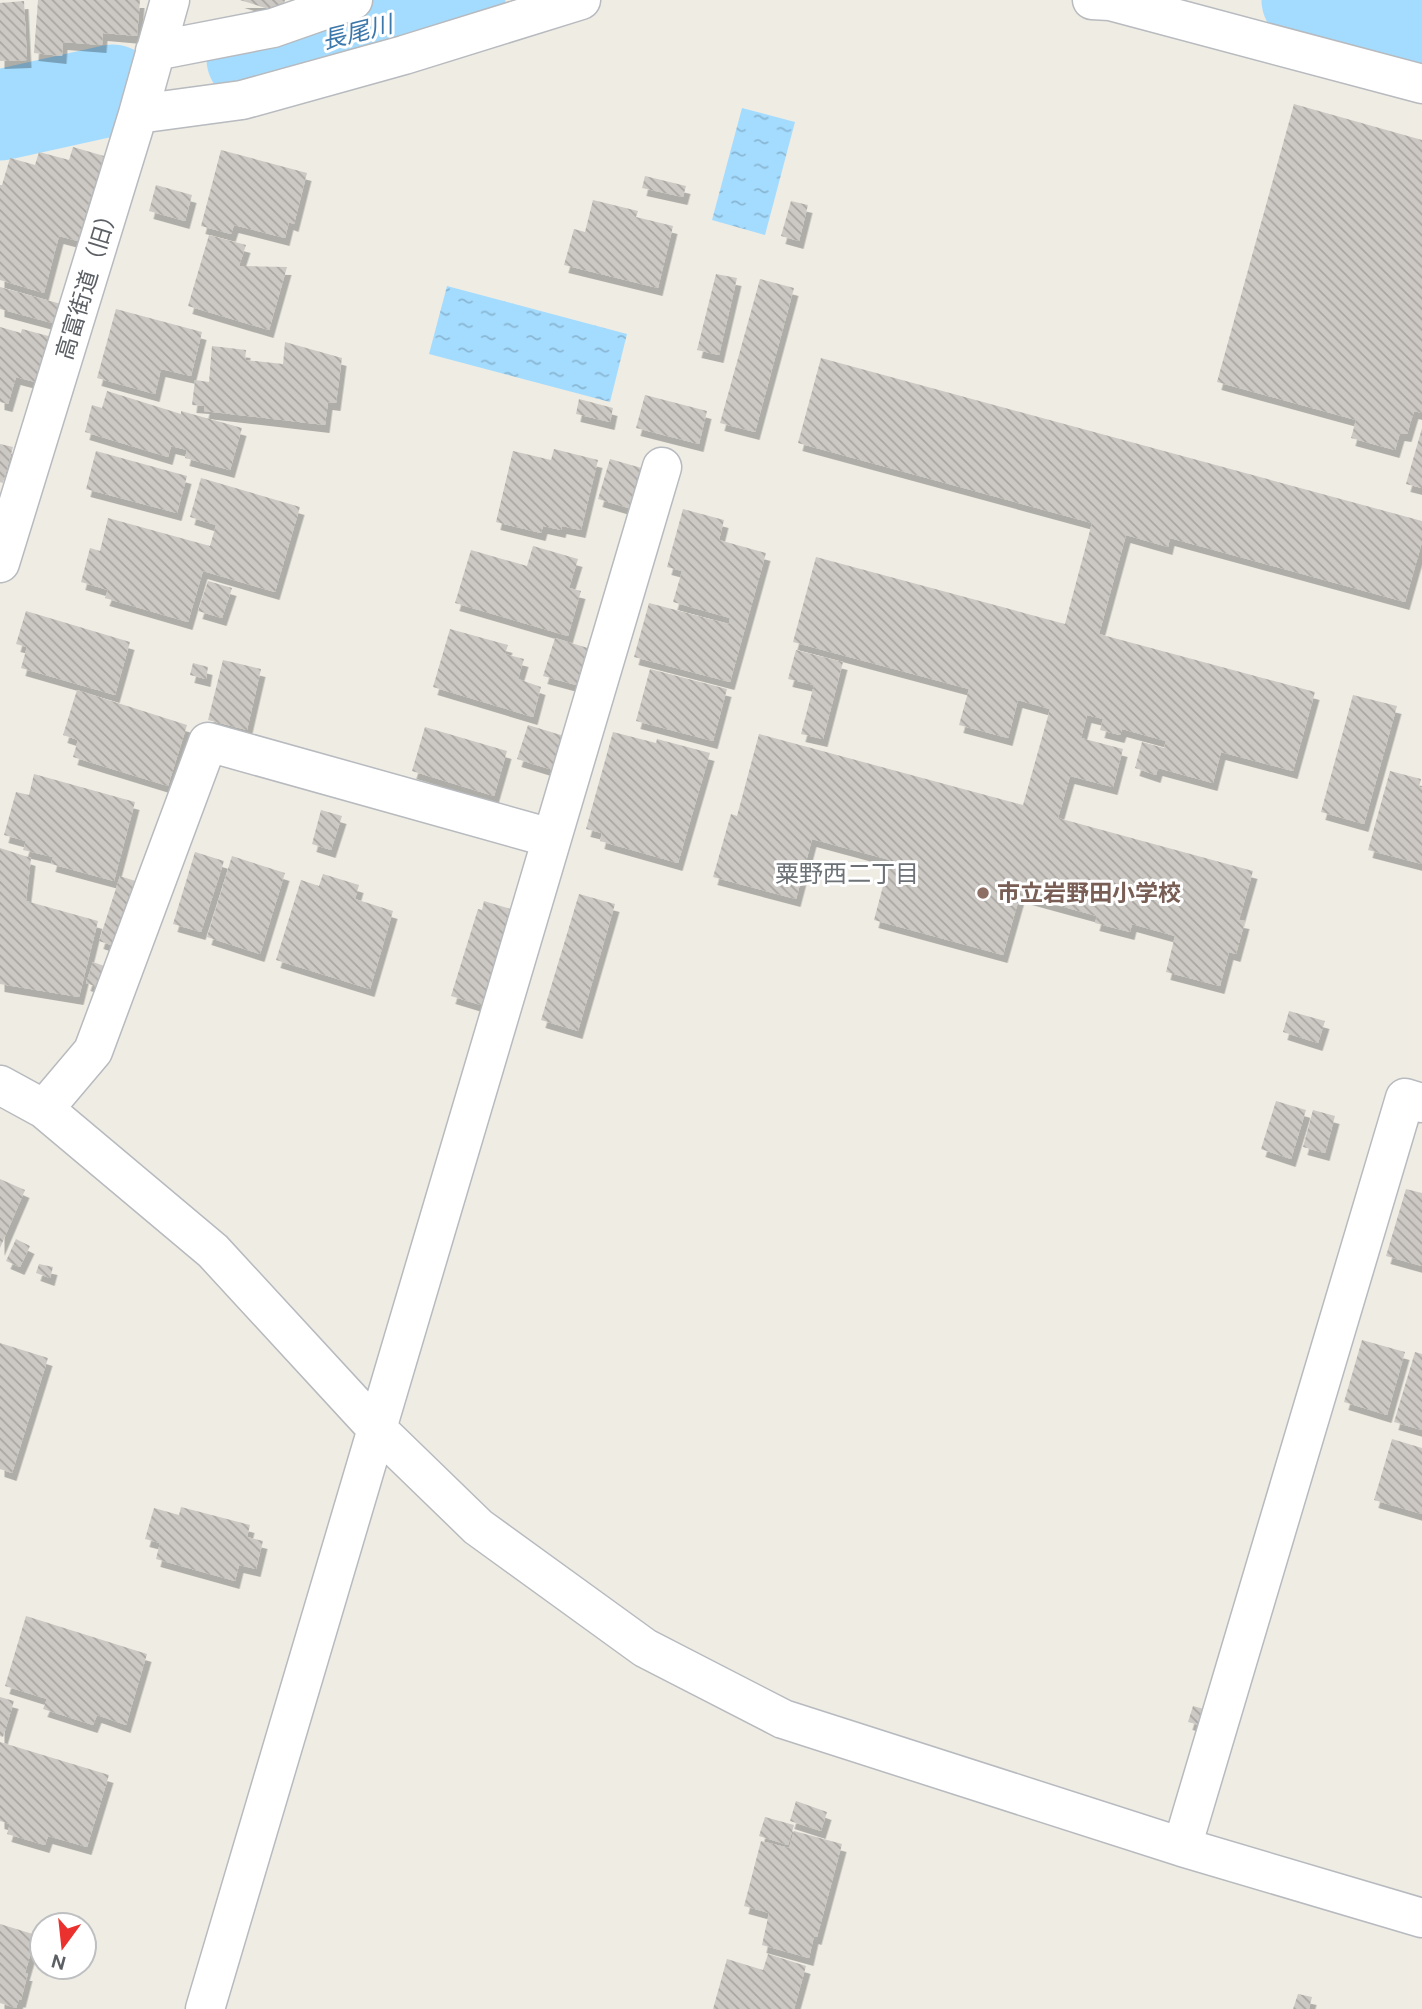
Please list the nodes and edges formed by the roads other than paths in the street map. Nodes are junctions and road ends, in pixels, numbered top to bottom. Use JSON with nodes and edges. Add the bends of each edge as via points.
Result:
{"nodes":[{"id":1,"x":170,"y":0,"type":"edge"},
{"id":2,"x":353,"y":0,"type":"edge"},
{"id":3,"x":1093,"y":0,"type":"edge"},
{"id":4,"x":575,"y":1,"type":"edge"},
{"id":5,"x":155,"y":51,"type":"junction"},
{"id":6,"x":1422,"y":84,"type":"edge"},
{"id":7,"x":138,"y":114,"type":"junction"},
{"id":8,"x":662,"y":467,"type":"dead end"},
{"id":9,"x":0,"y":564,"type":"edge"},
{"id":10,"x":551,"y":838,"type":"junction"},
{"id":11,"x":0,"y":1085,"type":"edge"},
{"id":12,"x":1422,"y":1103,"type":"edge"},
{"id":13,"x":44,"y":1109,"type":"junction"},
{"id":14,"x":377,"y":1429,"type":"junction"},
{"id":15,"x":1182,"y":1847,"type":"junction"},
{"id":16,"x":1422,"y":1918,"type":"edge"},
{"id":17,"x":205,"y":2009,"type":"edge"}],
"edges":[{"from":1,"to":5,"type":"street","name":"高富街道（旧）"},
{"from":2,"to":5,"type":"street","via":[[273,28]]},
{"from":3,"to":6,"type":"street"},
{"from":4,"to":7,"type":"street","via":[[242,100]]},
{"from":5,"to":7,"type":"street","name":"高富街道（旧）"},
{"from":7,"to":9,"type":"street","name":"高富街道（旧）"},
{"from":8,"to":10,"type":"street"},
{"from":10,"to":13,"type":"street","via":[[208,742],[93,1051]]},
{"from":10,"to":14,"type":"street"},
{"from":11,"to":13,"type":"street"},
{"from":12,"to":15,"type":"street","via":[[1405,1098]]},
{"from":13,"to":14,"type":"street","via":[[213,1251]]},
{"from":14,"to":15,"type":"street","via":[[478,1527],[645,1648],[737,1696],[783,1719]]},
{"from":14,"to":17,"type":"street"},
{"from":15,"to":16,"type":"street"}]}
